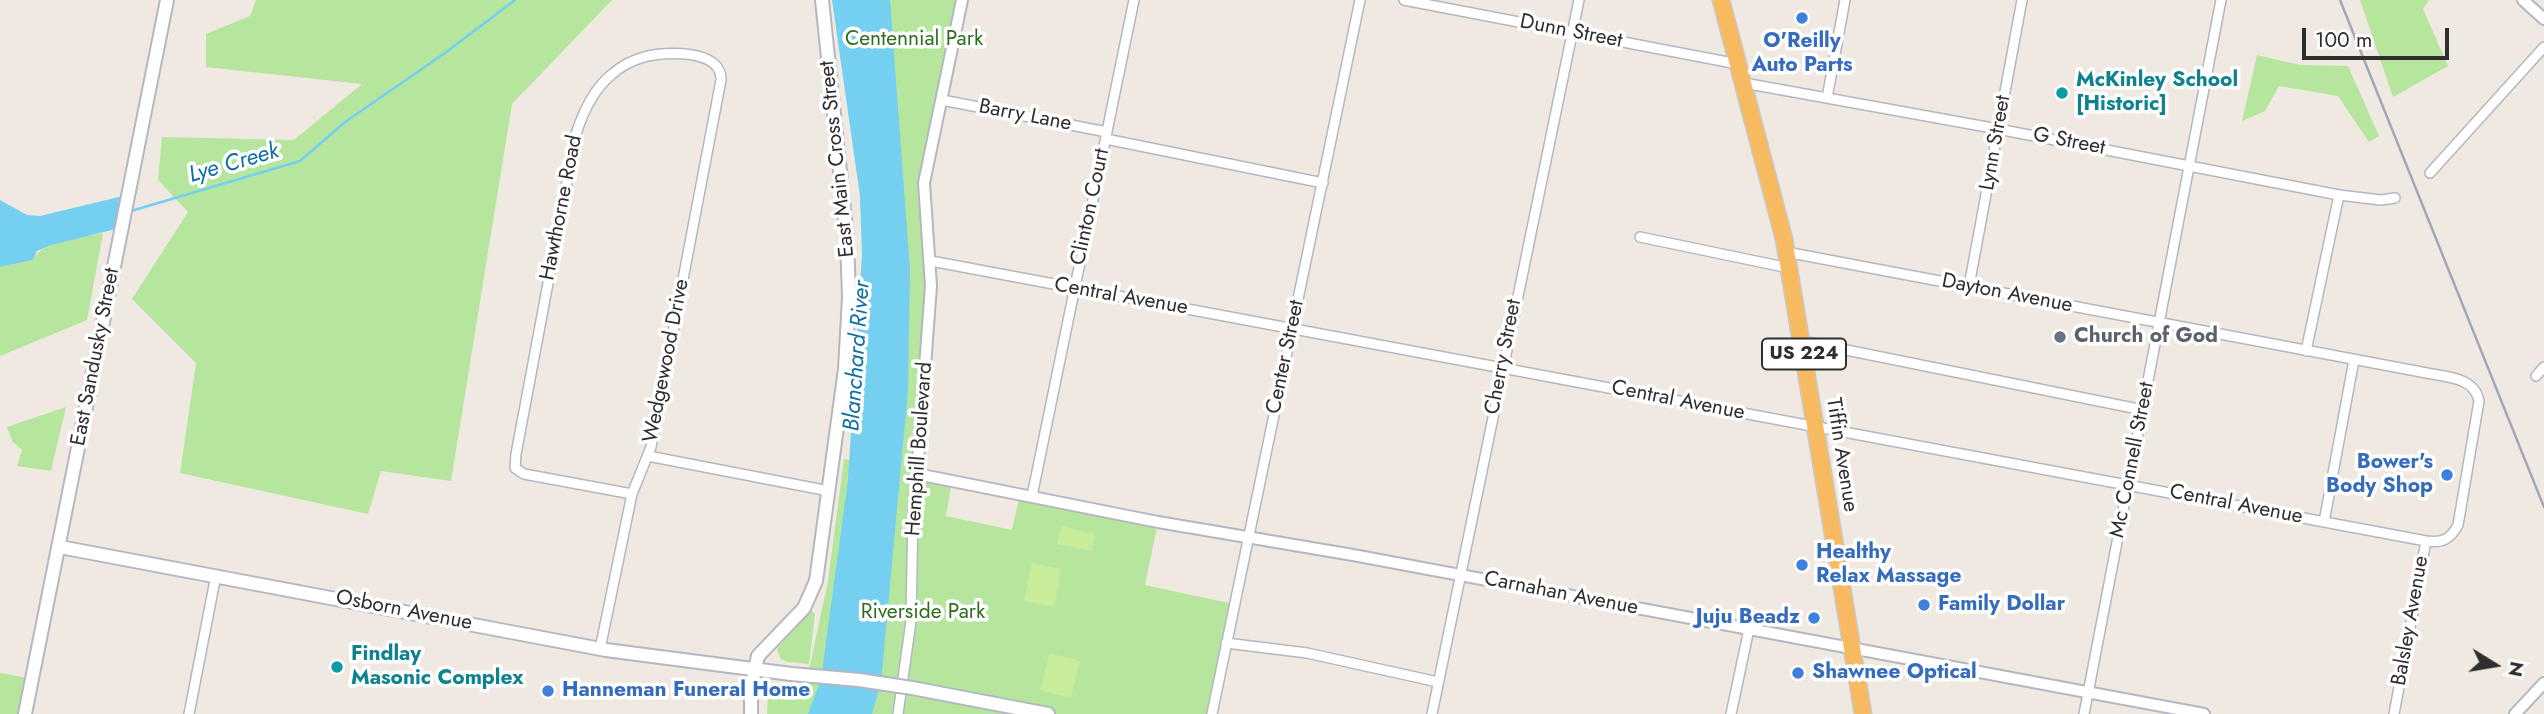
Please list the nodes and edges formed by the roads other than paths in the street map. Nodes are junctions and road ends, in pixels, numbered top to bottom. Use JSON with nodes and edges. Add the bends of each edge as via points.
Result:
{"nodes":[{"id":1,"x":167,"y":0,"type":"edge"},
{"id":2,"x":822,"y":0,"type":"edge"},
{"id":3,"x":962,"y":0,"type":"edge"},
{"id":4,"x":1134,"y":0,"type":"edge"},
{"id":5,"x":1360,"y":0,"type":"edge"},
{"id":6,"x":1404,"y":0,"type":"edge"},
{"id":7,"x":1579,"y":0,"type":"edge"},
{"id":8,"x":1721,"y":0,"type":"edge"},
{"id":9,"x":1845,"y":0,"type":"edge"},
{"id":10,"x":2022,"y":0,"type":"edge"},
{"id":11,"x":2221,"y":0,"type":"edge"},
{"id":12,"x":2524,"y":0,"type":"edge"},
{"id":13,"x":2544,"y":19,"type":"edge"},
{"id":14,"x":1572,"y":33,"type":"junction"},
{"id":15,"x":2544,"y":47,"type":"edge"},
{"id":16,"x":1738,"y":64,"type":"junction"},
{"id":17,"x":720,"y":69,"type":"joint"},
{"id":18,"x":1744,"y":83,"type":"junction"},
{"id":19,"x":1826,"y":98,"type":"junction"},
{"id":20,"x":942,"y":100,"type":"junction"},
{"id":21,"x":1998,"y":129,"type":"junction"},
{"id":22,"x":1107,"y":135,"type":"junction"},
{"id":23,"x":2190,"y":165,"type":"junction"},
{"id":24,"x":2430,"y":173,"type":"dead end"},
{"id":25,"x":1322,"y":183,"type":"junction"},
{"id":26,"x":2339,"y":195,"type":"junction"},
{"id":27,"x":2395,"y":198,"type":"dead end"},
{"id":28,"x":1640,"y":237,"type":"dead end"},
{"id":29,"x":1788,"y":260,"type":"junction"},
{"id":30,"x":931,"y":261,"type":"junction"},
{"id":31,"x":1969,"y":286,"type":"junction"},
{"id":32,"x":1074,"y":289,"type":"junction"},
{"id":33,"x":2160,"y":323,"type":"junction"},
{"id":34,"x":1292,"y":329,"type":"junction"},
{"id":35,"x":1802,"y":341,"type":"junction"},
{"id":36,"x":2306,"y":351,"type":"junction"},
{"id":37,"x":2354,"y":360,"type":"junction"},
{"id":38,"x":2544,"y":367,"type":"edge"},
{"id":39,"x":1502,"y":368,"type":"junction"},
{"id":40,"x":2536,"y":376,"type":"dead end"},
{"id":41,"x":2474,"y":388,"type":"joint"},
{"id":42,"x":2143,"y":410,"type":"junction"},
{"id":43,"x":1816,"y":427,"type":"junction"},
{"id":44,"x":648,"y":456,"type":"junction"},
{"id":45,"x":917,"y":474,"type":"junction"},
{"id":46,"x":2128,"y":485,"type":"junction"},
{"id":47,"x":829,"y":491,"type":"junction"},
{"id":48,"x":632,"y":494,"type":"junction"},
{"id":49,"x":1032,"y":496,"type":"junction"},
{"id":50,"x":2324,"y":522,"type":"junction"},
{"id":51,"x":1247,"y":537,"type":"junction"},
{"id":52,"x":2426,"y":541,"type":"junction"},
{"id":53,"x":60,"y":547,"type":"junction"},
{"id":54,"x":216,"y":575,"type":"junction"},
{"id":55,"x":1460,"y":575,"type":"junction"},
{"id":56,"x":1749,"y":629,"type":"junction"},
{"id":57,"x":1226,"y":643,"type":"junction"},
{"id":58,"x":600,"y":649,"type":"junction"},
{"id":59,"x":1852,"y":649,"type":"junction"},
{"id":60,"x":755,"y":670,"type":"junction"},
{"id":61,"x":1438,"y":682,"type":"junction"},
{"id":62,"x":2544,"y":683,"type":"edge"},
{"id":63,"x":2088,"y":693,"type":"junction"},
{"id":64,"x":25,"y":714,"type":"edge"},
{"id":65,"x":189,"y":714,"type":"edge"},
{"id":66,"x":751,"y":714,"type":"edge"},
{"id":67,"x":898,"y":714,"type":"edge"},
{"id":68,"x":1048,"y":714,"type":"edge"},
{"id":69,"x":1212,"y":714,"type":"edge"},
{"id":70,"x":1432,"y":714,"type":"edge"},
{"id":71,"x":1731,"y":714,"type":"edge"},
{"id":72,"x":1863,"y":714,"type":"edge"},
{"id":73,"x":2084,"y":714,"type":"edge"},
{"id":74,"x":2204,"y":714,"type":"edge"},
{"id":75,"x":2394,"y":714,"type":"edge"},
{"id":76,"x":2515,"y":714,"type":"edge"}],
"edges":[{"from":1,"to":53,"type":"main road","name":"East Sandusky Street"},
{"from":2,"to":47,"type":"main road","name":"East Main Cross Street","via":[[849,267],[845,369]]},
{"from":3,"to":20,"type":"street","name":"Hemphill Boulevard"},
{"from":4,"to":22,"type":"street","name":"Clinton Court"},
{"from":5,"to":25,"type":"street","name":"Center Street"},
{"from":6,"to":14,"type":"street","name":"Dunn Street"},
{"from":7,"to":14,"type":"street","name":"Cherry Street"},
{"from":8,"to":16,"type":"highway","name":"Tiffin Avenue","number":"US 224"},
{"from":9,"to":19,"type":"street"},
{"from":10,"to":21,"type":"street","name":"Lynn Street"},
{"from":11,"to":23,"type":"street","name":"Mc Connell Street"},
{"from":12,"to":13,"type":"street"},
{"from":14,"to":16,"type":"street","name":"Dunn Street"},
{"from":14,"to":39,"type":"street","name":"Cherry Street"},
{"from":15,"to":24,"type":"street"},
{"from":16,"to":18,"type":"highway","name":"Tiffin Avenue","number":"US 224"},
{"from":17,"to":44,"type":"street","name":"Wedgewood Drive"},
{"from":17,"to":48,"type":"street","name":"Hawthorne Road","via":[[706,58],[692,55],[655,54],[625,66],[593,94],[576,134],[515,468],[524,474]]},
{"from":18,"to":19,"type":"street","name":"G Street"},
{"from":18,"to":29,"type":"highway","name":"Tiffin Avenue","number":"US 224"},
{"from":19,"to":21,"type":"street","name":"G Street"},
{"from":20,"to":22,"type":"street","name":"Barry Lane"},
{"from":20,"to":30,"type":"street","name":"Hemphill Boulevard","via":[[923,183]]},
{"from":21,"to":23,"type":"street","name":"G Street"},
{"from":21,"to":31,"type":"street","name":"Lynn Street"},
{"from":22,"to":25,"type":"street","name":"Barry Lane"},
{"from":22,"to":32,"type":"street","name":"Clinton Court"},
{"from":23,"to":26,"type":"street","name":"G Street"},
{"from":23,"to":33,"type":"street","name":"Mc Connell Street"},
{"from":25,"to":34,"type":"street","name":"Center Street"},
{"from":26,"to":27,"type":"street","name":"G Street"},
{"from":26,"to":36,"type":"street"},
{"from":28,"to":29,"type":"street","name":"Dayton Avenue"},
{"from":29,"to":31,"type":"street","name":"Dayton Avenue"},
{"from":29,"to":35,"type":"highway","name":"Tiffin Avenue","number":"US 224"},
{"from":30,"to":32,"type":"street","name":"Central Avenue"},
{"from":30,"to":45,"type":"street","name":"Hemphill Boulevard"},
{"from":31,"to":33,"type":"street","name":"Dayton Avenue"},
{"from":32,"to":34,"type":"street","name":"Central Avenue"},
{"from":32,"to":49,"type":"street","name":"Clinton Court"},
{"from":33,"to":36,"type":"street","name":"Dayton Avenue"},
{"from":33,"to":42,"type":"street","name":"Mc Connell Street"},
{"from":34,"to":39,"type":"street","name":"Central Avenue"},
{"from":34,"to":51,"type":"street","name":"Center Street"},
{"from":35,"to":42,"type":"street"},
{"from":35,"to":43,"type":"highway","name":"Tiffin Avenue","number":"US 224"},
{"from":36,"to":37,"type":"street","name":"Dayton Avenue"},
{"from":37,"to":41,"type":"street","name":"Dayton Avenue","via":[[2449,377]]},
{"from":37,"to":50,"type":"street"},
{"from":38,"to":40,"type":"street"},
{"from":39,"to":43,"type":"street","name":"Central Avenue"},
{"from":39,"to":55,"type":"street","name":"Cherry Street"},
{"from":41,"to":52,"type":"street","name":"Balsley Avenue","via":[[2479,401],[2458,525],[2442,542]]},
{"from":42,"to":46,"type":"street","name":"Mc Connell Street"},
{"from":43,"to":46,"type":"street","name":"Central Avenue"},
{"from":43,"to":59,"type":"highway","name":"Tiffin Avenue","number":"US 224"},
{"from":44,"to":47,"type":"street"},
{"from":44,"to":48,"type":"street","name":"Wedgewood Drive"},
{"from":45,"to":49,"type":"street","name":"Carnahan Avenue"},
{"from":45,"to":67,"type":"street","name":"Hemphill Boulevard","via":[[910,635]]},
{"from":46,"to":50,"type":"street","name":"Central Avenue"},
{"from":46,"to":63,"type":"street","name":"Mc Connell Street"},
{"from":47,"to":60,"type":"main road","name":"East Main Cross Street","via":[[809,601],[762,650]]},
{"from":48,"to":58,"type":"street","name":"Wedgewood Drive"},
{"from":49,"to":51,"type":"street","name":"Carnahan Avenue"},
{"from":50,"to":52,"type":"street","name":"Central Avenue"},
{"from":51,"to":55,"type":"street","name":"Carnahan Avenue"},
{"from":51,"to":57,"type":"street","name":"Center Street"},
{"from":52,"to":75,"type":"street","name":"Balsley Avenue"},
{"from":53,"to":54,"type":"main road","name":"Osborn Avenue"},
{"from":53,"to":64,"type":"main road","name":"East Sandusky Street"},
{"from":54,"to":58,"type":"main road","name":"Osborn Avenue"},
{"from":54,"to":65,"type":"street"},
{"from":55,"to":56,"type":"street","name":"Carnahan Avenue"},
{"from":55,"to":61,"type":"street","name":"Cherry Street"},
{"from":56,"to":59,"type":"street","name":"Carnahan Avenue"},
{"from":56,"to":71,"type":"street"},
{"from":57,"to":61,"type":"street","via":[[1307,653]]},
{"from":57,"to":69,"type":"street","name":"Center Street"},
{"from":58,"to":60,"type":"main road","name":"Osborn Avenue"},
{"from":59,"to":63,"type":"street","name":"Carnahan Avenue"},
{"from":59,"to":72,"type":"highway","name":"Tiffin Avenue","number":"US 224"},
{"from":60,"to":66,"type":"main road","name":"East Main Cross Street"},
{"from":60,"to":68,"type":"main road","name":"Osborn Avenue","bridge":true,"via":[[859,680]]},
{"from":61,"to":70,"type":"street","name":"Cherry Street"},
{"from":62,"to":76,"type":"street"},
{"from":63,"to":73,"type":"street","name":"Mc Connell Street"},
{"from":63,"to":74,"type":"street","name":"Carnahan Avenue"}]}
